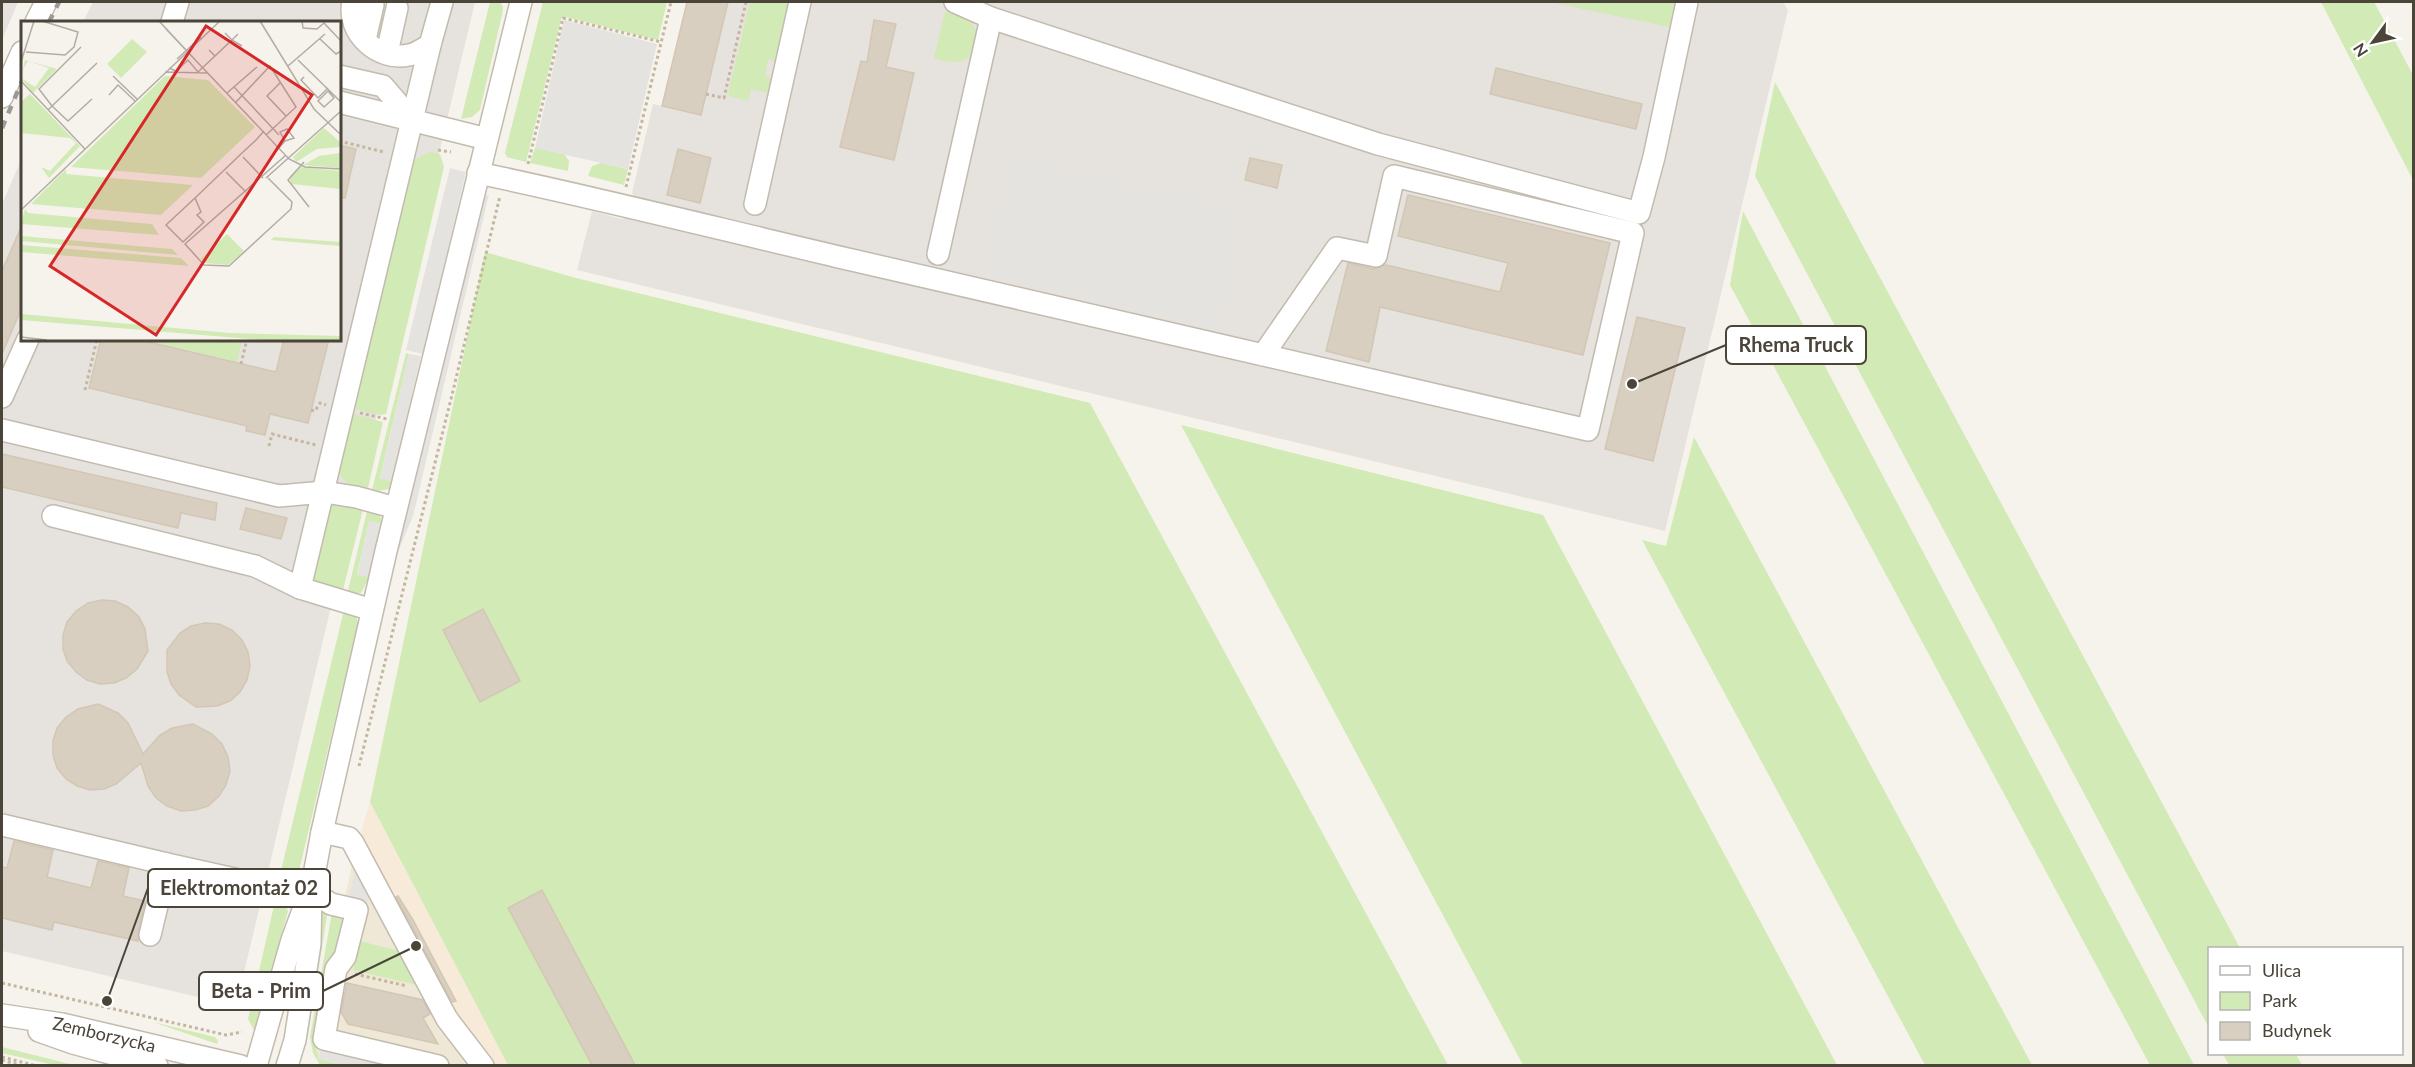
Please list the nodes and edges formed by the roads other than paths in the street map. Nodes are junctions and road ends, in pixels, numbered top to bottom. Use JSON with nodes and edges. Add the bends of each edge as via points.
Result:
{"nodes":[{"id":1,"x":46,"y":2,"type":"edge"},
{"id":2,"x":178,"y":2,"type":"edge"},
{"id":3,"x":442,"y":2,"type":"edge"},
{"id":4,"x":521,"y":2,"type":"edge"},
{"id":5,"x":800,"y":2,"type":"edge"},
{"id":6,"x":955,"y":2,"type":"edge"},
{"id":7,"x":1687,"y":2,"type":"edge"},
{"id":8,"x":363,"y":3,"type":"edge"},
{"id":9,"x":397,"y":8,"type":"dead end"},
{"id":10,"x":991,"y":18,"type":"junction"},
{"id":11,"x":36,"y":21,"type":"edge"},
{"id":12,"x":172,"y":21,"type":"edge"},
{"id":13,"x":430,"y":45,"type":"junction"},
{"id":14,"x":387,"y":53,"type":"junction"},
{"id":15,"x":21,"y":54,"type":"edge"},
{"id":16,"x":340,"y":76,"type":"edge"},
{"id":17,"x":2,"y":97,"type":"edge"},
{"id":18,"x":340,"y":102,"type":"edge"},
{"id":19,"x":412,"y":121,"type":"junction"},
{"id":20,"x":487,"y":139,"type":"junction"},
{"id":21,"x":478,"y":173,"type":"junction"},
{"id":22,"x":755,"y":204,"type":"dead end"},
{"id":23,"x":938,"y":254,"type":"dead end"},
{"id":24,"x":28,"y":340,"type":"edge"},
{"id":25,"x":1263,"y":355,"type":"junction"},
{"id":26,"x":2,"y":398,"type":"edge"},
{"id":27,"x":2,"y":430,"type":"edge"},
{"id":28,"x":324,"y":492,"type":"junction"},
{"id":29,"x":396,"y":508,"type":"junction"},
{"id":30,"x":53,"y":516,"type":"dead end"},
{"id":31,"x":300,"y":588,"type":"junction"},
{"id":32,"x":372,"y":610,"type":"junction"},
{"id":33,"x":2,"y":825,"type":"edge"},
{"id":34,"x":322,"y":832,"type":"junction"},
{"id":35,"x":167,"y":864,"type":"junction"},
{"id":36,"x":311,"y":891,"type":"junction"},
{"id":37,"x":150,"y":935,"type":"dead end"},
{"id":38,"x":2,"y":1016,"type":"edge"},
{"id":39,"x":157,"y":1065,"type":"edge"},
{"id":40,"x":241,"y":1065,"type":"edge"},
{"id":41,"x":256,"y":1065,"type":"edge"},
{"id":42,"x":286,"y":1065,"type":"edge"},
{"id":43,"x":438,"y":1065,"type":"edge"},
{"id":44,"x":483,"y":1065,"type":"edge"}],
"edges":[{"from":1,"to":11,"type":"street"},
{"from":2,"to":12,"type":"street"},
{"from":3,"to":13,"type":"street"},
{"from":4,"to":20,"type":"street"},
{"from":5,"to":22,"type":"street"},
{"from":6,"to":10,"type":"street"},
{"from":7,"to":10,"type":"street","via":[[1639,213],[1378,144]]},
{"from":8,"to":14,"type":"street","via":[[351,9],[354,23],[370,46]]},
{"from":9,"to":14,"type":"street"},
{"from":10,"to":23,"type":"street"},
{"from":13,"to":14,"type":"street","via":[[408,56]]},
{"from":13,"to":19,"type":"street"},
{"from":15,"to":17,"type":"street"},
{"from":16,"to":19,"type":"street","via":[[383,86]]},
{"from":18,"to":19,"type":"street"},
{"from":19,"to":20,"type":"street"},
{"from":19,"to":28,"type":"street"},
{"from":20,"to":21,"type":"street"},
{"from":21,"to":25,"type":"street"},
{"from":21,"to":29,"type":"street"},
{"from":24,"to":26,"type":"street"},
{"from":25,"to":25,"type":"street","via":[[1588,430],[1633,233],[1394,176],[1376,256],[1337,248]]},
{"from":27,"to":28,"type":"street","via":[[279,496]]},
{"from":28,"to":29,"type":"street"},
{"from":28,"to":31,"type":"street"},
{"from":29,"to":32,"type":"street"},
{"from":30,"to":31,"type":"street","via":[[255,566]]},
{"from":31,"to":32,"type":"street"},
{"from":32,"to":34,"type":"street"},
{"from":33,"to":35,"type":"street"},
{"from":34,"to":36,"type":"street"},
{"from":34,"to":44,"type":"street","via":[[349,838],[353,843],[447,1019]]},
{"from":35,"to":36,"type":"street","via":[[275,888]]},
{"from":35,"to":37,"type":"street"},
{"from":36,"to":41,"type":"street","via":[[292,940]]},
{"from":36,"to":42,"type":"street","via":[[310,944],[295,1040]]},
{"from":36,"to":43,"type":"street","via":[[332,903],[357,909],[345,957],[336,969],[324,1039]]},
{"from":38,"to":39,"type":"street","name":"Zemborzycka","via":[[73,1043]]},
{"from":38,"to":40,"type":"street","name":"Zemborzycka","via":[[62,1024]]}]}
